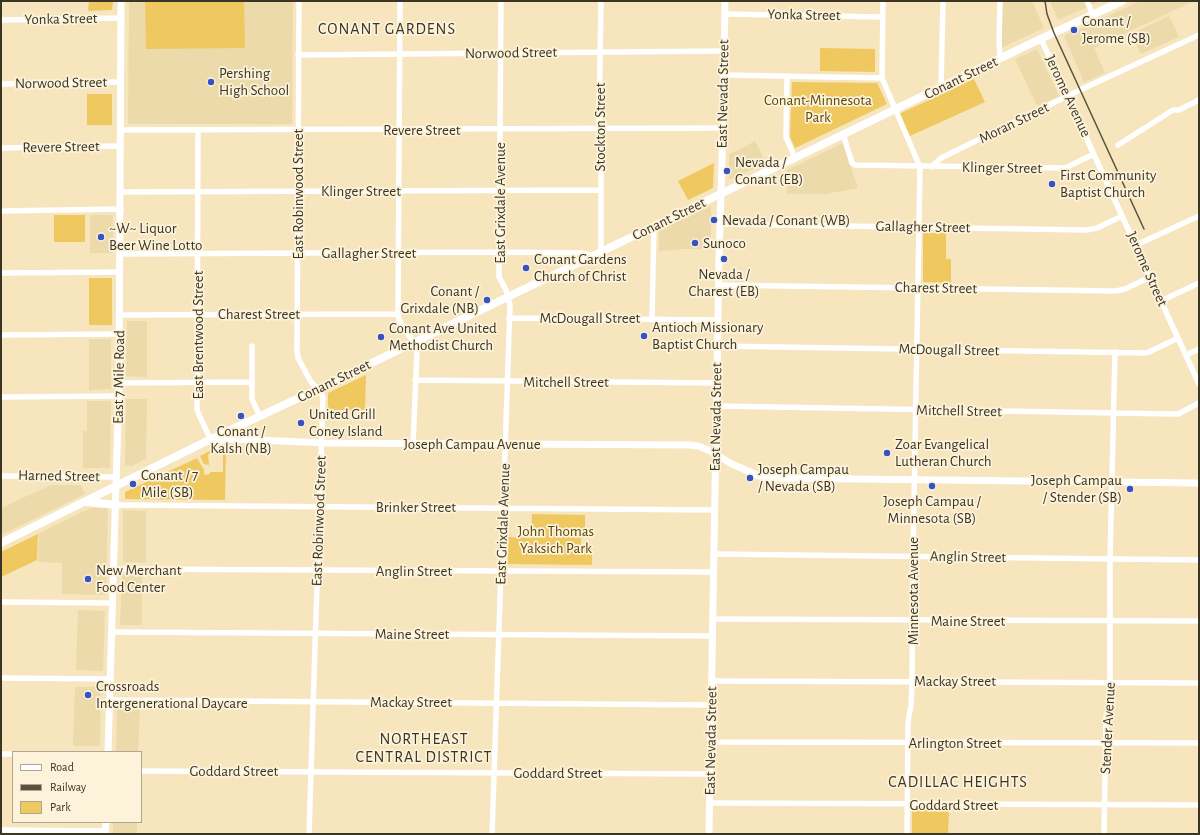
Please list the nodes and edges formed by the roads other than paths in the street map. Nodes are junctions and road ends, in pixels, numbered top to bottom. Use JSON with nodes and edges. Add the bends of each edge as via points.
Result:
{"nodes":[{"id":1,"x":121,"y":1,"type":"edge"},
{"id":2,"x":298,"y":1,"type":"edge"},
{"id":3,"x":400,"y":1,"type":"edge"},
{"id":4,"x":501,"y":1,"type":"edge"},
{"id":5,"x":601,"y":1,"type":"edge"},
{"id":6,"x":725,"y":1,"type":"edge"},
{"id":7,"x":883,"y":1,"type":"edge"},
{"id":8,"x":943,"y":1,"type":"edge"},
{"id":9,"x":1000,"y":1,"type":"edge"},
{"id":10,"x":1086,"y":1,"type":"edge"},
{"id":11,"x":1122,"y":1,"type":"edge"},
{"id":12,"x":725,"y":14,"type":"junction"},
{"id":13,"x":1093,"y":15,"type":"junction"},
{"id":14,"x":882,"y":17,"type":"junction"},
{"id":15,"x":121,"y":18,"type":"junction"},
{"id":16,"x":1,"y":20,"type":"edge"},
{"id":17,"x":1199,"y":35,"type":"edge"},
{"id":18,"x":1041,"y":39,"type":"junction"},
{"id":19,"x":724,"y":51,"type":"junction"},
{"id":20,"x":600,"y":52,"type":"junction"},
{"id":21,"x":399,"y":54,"type":"junction"},
{"id":22,"x":500,"y":54,"type":"junction"},
{"id":23,"x":298,"y":55,"type":"junction"},
{"id":24,"x":1000,"y":58,"type":"junction"},
{"id":25,"x":724,"y":75,"type":"junction"},
{"id":26,"x":787,"y":76,"type":"junction"},
{"id":27,"x":882,"y":78,"type":"junction"},
{"id":28,"x":121,"y":82,"type":"junction"},
{"id":29,"x":1,"y":84,"type":"edge"},
{"id":30,"x":941,"y":87,"type":"junction"},
{"id":31,"x":1068,"y":96,"type":"junction"},
{"id":32,"x":1199,"y":100,"type":"edge"},
{"id":33,"x":895,"y":110,"type":"junction"},
{"id":34,"x":723,"y":128,"type":"junction"},
{"id":35,"x":500,"y":129,"type":"junction"},
{"id":36,"x":600,"y":129,"type":"junction"},
{"id":37,"x":120,"y":130,"type":"junction"},
{"id":38,"x":198,"y":130,"type":"junction"},
{"id":39,"x":298,"y":130,"type":"junction"},
{"id":40,"x":399,"y":130,"type":"junction"},
{"id":41,"x":843,"y":134,"type":"junction"},
{"id":42,"x":1118,"y":145,"type":"dead end"},
{"id":43,"x":120,"y":146,"type":"junction"},
{"id":44,"x":1,"y":148,"type":"edge"},
{"id":45,"x":1094,"y":154,"type":"junction"},
{"id":46,"x":794,"y":158,"type":"junction"},
{"id":47,"x":920,"y":167,"type":"junction"},
{"id":48,"x":931,"y":167,"type":"junction"},
{"id":49,"x":601,"y":190,"type":"junction"},
{"id":50,"x":398,"y":191,"type":"junction"},
{"id":51,"x":500,"y":191,"type":"junction"},
{"id":52,"x":121,"y":192,"type":"junction"},
{"id":53,"x":198,"y":192,"type":"junction"},
{"id":54,"x":298,"y":192,"type":"junction"},
{"id":55,"x":721,"y":194,"type":"junction"},
{"id":56,"x":120,"y":209,"type":"junction"},
{"id":57,"x":1,"y":211,"type":"edge"},
{"id":58,"x":1122,"y":216,"type":"junction"},
{"id":59,"x":1199,"y":216,"type":"edge"},
{"id":60,"x":720,"y":224,"type":"junction"},
{"id":61,"x":654,"y":226,"type":"junction"},
{"id":62,"x":919,"y":227,"type":"junction"},
{"id":63,"x":1136,"y":245,"type":"junction"},
{"id":64,"x":499,"y":252,"type":"junction"},
{"id":65,"x":198,"y":253,"type":"junction"},
{"id":66,"x":297,"y":253,"type":"junction"},
{"id":67,"x":398,"y":253,"type":"junction"},
{"id":68,"x":120,"y":254,"type":"junction"},
{"id":69,"x":597,"y":254,"type":"junction"},
{"id":70,"x":120,"y":272,"type":"junction"},
{"id":71,"x":1,"y":273,"type":"edge"},
{"id":72,"x":1150,"y":277,"type":"junction"},
{"id":73,"x":1199,"y":283,"type":"edge"},
{"id":74,"x":719,"y":285,"type":"junction"},
{"id":75,"x":918,"y":288,"type":"junction"},
{"id":76,"x":508,"y":297,"type":"junction"},
{"id":77,"x":1161,"y":301,"type":"junction"},
{"id":78,"x":297,"y":314,"type":"junction"},
{"id":79,"x":398,"y":314,"type":"junction"},
{"id":80,"x":120,"y":315,"type":"junction"},
{"id":81,"x":198,"y":315,"type":"junction"},
{"id":82,"x":509,"y":318,"type":"junction"},
{"id":83,"x":652,"y":319,"type":"junction"},
{"id":84,"x":718,"y":320,"type":"junction"},
{"id":85,"x":120,"y":334,"type":"junction"},
{"id":86,"x":1,"y":335,"type":"edge"},
{"id":87,"x":1178,"y":338,"type":"junction"},
{"id":88,"x":414,"y":343,"type":"junction"},
{"id":89,"x":252,"y":346,"type":"dead end"},
{"id":90,"x":718,"y":346,"type":"junction"},
{"id":91,"x":917,"y":349,"type":"junction"},
{"id":92,"x":1199,"y":349,"type":"edge"},
{"id":93,"x":1115,"y":352,"type":"junction"},
{"id":94,"x":1186,"y":355,"type":"junction"},
{"id":95,"x":415,"y":380,"type":"junction"},
{"id":96,"x":507,"y":381,"type":"junction"},
{"id":97,"x":197,"y":382,"type":"junction"},
{"id":98,"x":252,"y":382,"type":"junction"},
{"id":99,"x":119,"y":383,"type":"junction"},
{"id":100,"x":717,"y":383,"type":"junction"},
{"id":101,"x":1199,"y":384,"type":"edge"},
{"id":102,"x":318,"y":389,"type":"junction"},
{"id":103,"x":119,"y":396,"type":"junction"},
{"id":104,"x":1,"y":397,"type":"edge"},
{"id":105,"x":1199,"y":403,"type":"edge"},
{"id":106,"x":716,"y":406,"type":"junction"},
{"id":107,"x":916,"y":410,"type":"junction"},
{"id":108,"x":1114,"y":413,"type":"junction"},
{"id":109,"x":260,"y":417,"type":"junction"},
{"id":110,"x":210,"y":440,"type":"junction"},
{"id":111,"x":322,"y":443,"type":"junction"},
{"id":112,"x":414,"y":444,"type":"junction"},
{"id":113,"x":505,"y":444,"type":"junction"},
{"id":114,"x":716,"y":454,"type":"junction"},
{"id":115,"x":1,"y":476,"type":"edge"},
{"id":116,"x":117,"y":477,"type":"junction"},
{"id":117,"x":915,"y":480,"type":"junction"},
{"id":118,"x":1112,"y":482,"type":"junction"},
{"id":119,"x":1199,"y":483,"type":"edge"},
{"id":120,"x":116,"y":487,"type":"junction"},
{"id":121,"x":86,"y":502,"type":"junction"},
{"id":122,"x":117,"y":505,"type":"junction"},
{"id":123,"x":320,"y":507,"type":"junction"},
{"id":124,"x":503,"y":508,"type":"junction"},
{"id":125,"x":715,"y":510,"type":"junction"},
{"id":126,"x":1,"y":544,"type":"edge"},
{"id":127,"x":714,"y":554,"type":"junction"},
{"id":128,"x":913,"y":557,"type":"junction"},
{"id":129,"x":1110,"y":559,"type":"junction"},
{"id":130,"x":1199,"y":560,"type":"edge"},
{"id":131,"x":115,"y":569,"type":"junction"},
{"id":132,"x":318,"y":570,"type":"junction"},
{"id":133,"x":501,"y":571,"type":"junction"},
{"id":134,"x":713,"y":572,"type":"junction"},
{"id":135,"x":1,"y":602,"type":"edge"},
{"id":136,"x":113,"y":603,"type":"junction"},
{"id":137,"x":712,"y":619,"type":"junction"},
{"id":138,"x":912,"y":620,"type":"junction"},
{"id":139,"x":1110,"y":621,"type":"junction"},
{"id":140,"x":1199,"y":621,"type":"edge"},
{"id":141,"x":112,"y":632,"type":"junction"},
{"id":142,"x":315,"y":633,"type":"junction"},
{"id":143,"x":499,"y":634,"type":"junction"},
{"id":144,"x":712,"y":636,"type":"junction"},
{"id":145,"x":1,"y":678,"type":"edge"},
{"id":146,"x":111,"y":679,"type":"junction"},
{"id":147,"x":712,"y":681,"type":"junction"},
{"id":148,"x":912,"y":681,"type":"junction"},
{"id":149,"x":1110,"y":682,"type":"junction"},
{"id":150,"x":1199,"y":682,"type":"edge"},
{"id":151,"x":110,"y":700,"type":"junction"},
{"id":152,"x":313,"y":702,"type":"junction"},
{"id":153,"x":497,"y":703,"type":"junction"},
{"id":154,"x":711,"y":705,"type":"junction"},
{"id":155,"x":711,"y":741,"type":"junction"},
{"id":156,"x":908,"y":743,"type":"junction"},
{"id":157,"x":1199,"y":743,"type":"edge"},
{"id":158,"x":1106,"y":744,"type":"junction"},
{"id":159,"x":108,"y":751,"type":"edge"},
{"id":160,"x":1,"y":754,"type":"edge"},
{"id":161,"x":12,"y":754,"type":"edge"},
{"id":162,"x":142,"y":771,"type":"edge"},
{"id":163,"x":311,"y":772,"type":"junction"},
{"id":164,"x":494,"y":773,"type":"junction"},
{"id":165,"x":710,"y":774,"type":"junction"},
{"id":166,"x":709,"y":803,"type":"junction"},
{"id":167,"x":907,"y":804,"type":"junction"},
{"id":168,"x":1105,"y":805,"type":"junction"},
{"id":169,"x":1199,"y":805,"type":"edge"},
{"id":170,"x":1,"y":830,"type":"edge"},
{"id":171,"x":106,"y":833,"type":"edge"},
{"id":172,"x":309,"y":834,"type":"edge"},
{"id":173,"x":492,"y":834,"type":"edge"},
{"id":174,"x":709,"y":834,"type":"edge"},
{"id":175,"x":907,"y":834,"type":"edge"},
{"id":176,"x":1104,"y":834,"type":"edge"}],
"edges":[{"from":1,"to":15,"type":"street","name":"East 7 Mile Road"},
{"from":2,"to":23,"type":"street","name":"East Robinwood Street"},
{"from":3,"to":21,"type":"street"},
{"from":4,"to":22,"type":"street","name":"East Grixdale Avenue"},
{"from":5,"to":20,"type":"street","name":"Stockton Street"},
{"from":6,"to":12,"type":"street","name":"East Nevada Street"},
{"from":7,"to":14,"type":"street"},
{"from":8,"to":30,"type":"street"},
{"from":9,"to":24,"type":"street"},
{"from":10,"to":13,"type":"street"},
{"from":11,"to":13,"type":"main road","name":"Conant Street"},
{"from":12,"to":14,"type":"street","name":"Yonka Street"},
{"from":12,"to":19,"type":"street","name":"East Nevada Street"},
{"from":13,"to":18,"type":"main road","name":"Conant Street"},
{"from":14,"to":27,"type":"street"},
{"from":15,"to":16,"type":"street","name":"Yonka Street"},
{"from":15,"to":28,"type":"street","name":"East 7 Mile Road"},
{"from":17,"to":31,"type":"street","name":"Moran Street"},
{"from":18,"to":24,"type":"main road","name":"Conant Street"},
{"from":18,"to":31,"type":"street","name":"Jerome Avenue"},
{"from":19,"to":20,"type":"street","name":"Norwood Street"},
{"from":19,"to":25,"type":"street","name":"East Nevada Street"},
{"from":20,"to":22,"type":"street","name":"Norwood Street"},
{"from":20,"to":36,"type":"street","name":"Stockton Street"},
{"from":21,"to":22,"type":"street","name":"Norwood Street"},
{"from":21,"to":23,"type":"street","name":"Norwood Street"},
{"from":21,"to":40,"type":"street"},
{"from":22,"to":35,"type":"street","name":"East Grixdale Avenue"},
{"from":23,"to":39,"type":"street","name":"East Robinwood Street"},
{"from":24,"to":30,"type":"main road","name":"Conant Street"},
{"from":25,"to":26,"type":"street"},
{"from":25,"to":34,"type":"street","name":"East Nevada Street"},
{"from":26,"to":27,"type":"street"},
{"from":26,"to":46,"type":"street","via":[[786,141]]},
{"from":27,"to":33,"type":"street"},
{"from":28,"to":29,"type":"street","name":"Norwood Street"},
{"from":28,"to":37,"type":"street","name":"East 7 Mile Road"},
{"from":30,"to":33,"type":"main road","name":"Conant Street"},
{"from":31,"to":45,"type":"street","name":"Jerome Avenue"},
{"from":31,"to":48,"type":"street","name":"Moran Street","via":[[941,158]]},
{"from":32,"to":42,"type":"street","via":[[1179,110],[1173,110]]},
{"from":33,"to":41,"type":"main road","name":"Conant Street"},
{"from":33,"to":47,"type":"street"},
{"from":34,"to":36,"type":"street","name":"Revere Street"},
{"from":34,"to":55,"type":"street","name":"East Nevada Street"},
{"from":35,"to":36,"type":"street","name":"Revere Street"},
{"from":35,"to":40,"type":"street","name":"Revere Street"},
{"from":35,"to":51,"type":"street","name":"East Grixdale Avenue"},
{"from":36,"to":49,"type":"street","name":"Stockton Street"},
{"from":37,"to":38,"type":"street","name":"Revere Street"},
{"from":37,"to":43,"type":"street","name":"East 7 Mile Road"},
{"from":38,"to":39,"type":"street","name":"Revere Street"},
{"from":38,"to":53,"type":"street","name":"East Brentwood Street"},
{"from":39,"to":40,"type":"street","name":"Revere Street"},
{"from":39,"to":54,"type":"street","name":"East Robinwood Street"},
{"from":40,"to":50,"type":"street"},
{"from":41,"to":46,"type":"main road","name":"Conant Street"},
{"from":41,"to":47,"type":"street","via":[[855,166]]},
{"from":43,"to":44,"type":"street","name":"Revere Street"},
{"from":43,"to":52,"type":"street","name":"East 7 Mile Road"},
{"from":45,"to":48,"type":"street","name":"Klinger Street","via":[[1064,168]]},
{"from":45,"to":58,"type":"street","name":"Jerome Street"},
{"from":46,"to":55,"type":"main road","name":"Conant Street"},
{"from":47,"to":48,"type":"street"},
{"from":47,"to":62,"type":"street","name":"Minnesota Avenue"},
{"from":49,"to":51,"type":"street","name":"Klinger Street"},
{"from":49,"to":69,"type":"street","name":"Stockton Street"},
{"from":50,"to":51,"type":"street","name":"Klinger Street"},
{"from":50,"to":54,"type":"street","name":"Klinger Street"},
{"from":50,"to":67,"type":"street"},
{"from":51,"to":64,"type":"street","name":"East Grixdale Avenue"},
{"from":52,"to":53,"type":"street","name":"Klinger Street"},
{"from":52,"to":56,"type":"street","name":"East 7 Mile Road"},
{"from":53,"to":54,"type":"street","name":"Klinger Street"},
{"from":53,"to":65,"type":"street","name":"East Brentwood Street"},
{"from":54,"to":66,"type":"street","name":"East Robinwood Street"},
{"from":55,"to":60,"type":"street","name":"East Nevada Street"},
{"from":55,"to":61,"type":"main road","name":"Conant Street"},
{"from":56,"to":57,"type":"street"},
{"from":56,"to":68,"type":"street","name":"East 7 Mile Road"},
{"from":58,"to":62,"type":"street","name":"Gallagher Street","via":[[1087,230]]},
{"from":58,"to":63,"type":"street","name":"Jerome Street"},
{"from":59,"to":63,"type":"street"},
{"from":60,"to":62,"type":"street","name":"Gallagher Street"},
{"from":60,"to":74,"type":"street","name":"East Nevada Street"},
{"from":61,"to":69,"type":"main road","name":"Conant Street"},
{"from":61,"to":83,"type":"street"},
{"from":62,"to":75,"type":"street","name":"Minnesota Avenue"},
{"from":63,"to":72,"type":"street","name":"Jerome Street"},
{"from":64,"to":67,"type":"street","name":"Gallagher Street"},
{"from":64,"to":69,"type":"street","name":"Gallagher Street"},
{"from":64,"to":76,"type":"street","name":"East Grixdale Avenue","via":[[499,277]]},
{"from":65,"to":66,"type":"street","name":"Gallagher Street"},
{"from":65,"to":68,"type":"street","name":"Gallagher Street"},
{"from":65,"to":81,"type":"street","name":"East Brentwood Street"},
{"from":66,"to":67,"type":"street","name":"Gallagher Street"},
{"from":66,"to":78,"type":"street","name":"East Robinwood Street"},
{"from":67,"to":79,"type":"street"},
{"from":68,"to":70,"type":"street","name":"East 7 Mile Road"},
{"from":69,"to":76,"type":"main road","name":"Conant Street"},
{"from":70,"to":71,"type":"street"},
{"from":70,"to":80,"type":"street","name":"East 7 Mile Road"},
{"from":72,"to":75,"type":"street","name":"Charest Street","via":[[1116,291]]},
{"from":72,"to":77,"type":"street","name":"Jerome Street"},
{"from":73,"to":77,"type":"street"},
{"from":74,"to":75,"type":"street","name":"Charest Street"},
{"from":74,"to":84,"type":"street","name":"East Nevada Street"},
{"from":75,"to":91,"type":"street","name":"Minnesota Avenue"},
{"from":76,"to":82,"type":"street","name":"East Grixdale Avenue"},
{"from":76,"to":88,"type":"main road","name":"Conant Street"},
{"from":77,"to":87,"type":"street","name":"Jerome Street"},
{"from":78,"to":79,"type":"street","name":"Charest Street"},
{"from":78,"to":81,"type":"street","name":"Charest Street"},
{"from":78,"to":102,"type":"street","name":"East Robinwood Street","via":[[297,355],[311,382]]},
{"from":79,"to":88,"type":"street","via":[[399,320]]},
{"from":80,"to":81,"type":"street","name":"Charest Street"},
{"from":80,"to":85,"type":"street","name":"East 7 Mile Road"},
{"from":81,"to":97,"type":"street","name":"East Brentwood Street"},
{"from":82,"to":83,"type":"street","name":"McDougall Street"},
{"from":82,"to":96,"type":"street","name":"East Grixdale Avenue"},
{"from":83,"to":84,"type":"street","name":"McDougall Street"},
{"from":84,"to":90,"type":"street","name":"East Nevada Street"},
{"from":85,"to":86,"type":"street"},
{"from":85,"to":99,"type":"street","name":"East 7 Mile Road"},
{"from":87,"to":93,"type":"street","name":"McDougall Street","via":[[1149,352]]},
{"from":87,"to":94,"type":"street","name":"Jerome Street"},
{"from":88,"to":95,"type":"street","via":[[417,352]]},
{"from":88,"to":102,"type":"main road","name":"Conant Street"},
{"from":89,"to":98,"type":"street"},
{"from":90,"to":91,"type":"street","name":"McDougall Street"},
{"from":90,"to":100,"type":"street","name":"East Nevada Street"},
{"from":91,"to":93,"type":"street","name":"McDougall Street"},
{"from":91,"to":107,"type":"street","name":"Minnesota Avenue"},
{"from":92,"to":94,"type":"street"},
{"from":93,"to":108,"type":"street"},
{"from":94,"to":101,"type":"street","name":"Jerome Street"},
{"from":95,"to":96,"type":"street","name":"Mitchell Street"},
{"from":95,"to":112,"type":"street"},
{"from":96,"to":100,"type":"street","name":"Mitchell Street"},
{"from":96,"to":113,"type":"street","name":"East Grixdale Avenue"},
{"from":97,"to":98,"type":"street"},
{"from":97,"to":99,"type":"street"},
{"from":97,"to":110,"type":"street","name":"East Brentwood Street","via":[[198,412]]},
{"from":98,"to":109,"type":"street","via":[[252,399]]},
{"from":99,"to":103,"type":"street","name":"East 7 Mile Road"},
{"from":100,"to":106,"type":"street","name":"East Nevada Street"},
{"from":102,"to":109,"type":"main road","name":"Conant Street"},
{"from":102,"to":111,"type":"street","name":"East Robinwood Street","via":[[323,398]]},
{"from":103,"to":104,"type":"street"},
{"from":103,"to":116,"type":"street","name":"East 7 Mile Road"},
{"from":105,"to":108,"type":"street","name":"Mitchell Street","via":[[1178,414]]},
{"from":106,"to":107,"type":"street","name":"Mitchell Street"},
{"from":106,"to":114,"type":"street","name":"East Nevada Street"},
{"from":107,"to":108,"type":"street","name":"Mitchell Street"},
{"from":107,"to":117,"type":"street","name":"Minnesota Avenue"},
{"from":108,"to":118,"type":"street"},
{"from":109,"to":110,"type":"main road","name":"Conant Street"},
{"from":110,"to":111,"type":"street","name":"Joseph Campau Avenue"},
{"from":110,"to":120,"type":"main road","name":"Conant Street"},
{"from":111,"to":112,"type":"street","name":"Joseph Campau Avenue"},
{"from":111,"to":123,"type":"street","name":"East Robinwood Street"},
{"from":112,"to":113,"type":"street","name":"Joseph Campau Avenue"},
{"from":113,"to":114,"type":"street","name":"Joseph Campau Avenue","via":[[690,445]]},
{"from":113,"to":124,"type":"street","name":"East Grixdale Avenue"},
{"from":114,"to":117,"type":"street","name":"Joseph Campau Avenue","via":[[732,464],[768,478]]},
{"from":114,"to":125,"type":"street","name":"East Nevada Street"},
{"from":115,"to":116,"type":"street","name":"Harned Street"},
{"from":116,"to":120,"type":"street","name":"East 7 Mile Road"},
{"from":117,"to":118,"type":"street","name":"Joseph Campau Avenue"},
{"from":117,"to":128,"type":"street","name":"Minnesota Avenue"},
{"from":118,"to":119,"type":"street","name":"Joseph Campau Avenue"},
{"from":118,"to":129,"type":"street"},
{"from":120,"to":121,"type":"main road","name":"Conant Street"},
{"from":120,"to":122,"type":"street","name":"East 7 Mile Road"},
{"from":121,"to":122,"type":"main road"},
{"from":121,"to":126,"type":"main road","name":"Conant Street"},
{"from":122,"to":123,"type":"street","name":"Brinker Street"},
{"from":122,"to":131,"type":"street","name":"East 7 Mile Road"},
{"from":123,"to":124,"type":"street","name":"Brinker Street"},
{"from":123,"to":132,"type":"street","name":"East Robinwood Street"},
{"from":124,"to":125,"type":"street","name":"Brinker Street"},
{"from":124,"to":133,"type":"street","name":"East Grixdale Avenue"},
{"from":125,"to":127,"type":"street","name":"East Nevada Street"},
{"from":127,"to":128,"type":"street","name":"Anglin Street"},
{"from":127,"to":134,"type":"street","name":"East Nevada Street"},
{"from":128,"to":129,"type":"street","name":"Anglin Street"},
{"from":128,"to":138,"type":"street","name":"Minnesota Avenue"},
{"from":129,"to":130,"type":"street","name":"Anglin Street"},
{"from":129,"to":139,"type":"street","name":"Stender Avenue"},
{"from":131,"to":132,"type":"street","name":"Anglin Street"},
{"from":131,"to":136,"type":"street","name":"East 7 Mile Road"},
{"from":132,"to":133,"type":"street","name":"Anglin Street"},
{"from":132,"to":142,"type":"street","name":"East Robinwood Street"},
{"from":133,"to":134,"type":"street","name":"Anglin Street"},
{"from":133,"to":143,"type":"street","name":"East Grixdale Avenue"},
{"from":134,"to":137,"type":"street","name":"East Nevada Street"},
{"from":135,"to":136,"type":"street"},
{"from":136,"to":141,"type":"street","name":"East 7 Mile Road"},
{"from":137,"to":138,"type":"street","name":"Maine Street"},
{"from":137,"to":144,"type":"street","name":"East Nevada Street"},
{"from":138,"to":139,"type":"street","name":"Maine Street"},
{"from":138,"to":148,"type":"street","name":"Minnesota Avenue"},
{"from":139,"to":140,"type":"street","name":"Maine Street"},
{"from":139,"to":149,"type":"street","name":"Stender Avenue"},
{"from":141,"to":142,"type":"street","name":"Maine Street"},
{"from":141,"to":146,"type":"street","name":"East 7 Mile Road"},
{"from":142,"to":143,"type":"street","name":"Maine Street"},
{"from":142,"to":152,"type":"street","name":"East Robinwood Street"},
{"from":143,"to":144,"type":"street","name":"Maine Street"},
{"from":143,"to":153,"type":"street","name":"East Grixdale Avenue"},
{"from":144,"to":147,"type":"street","name":"East Nevada Street"},
{"from":145,"to":146,"type":"street"},
{"from":146,"to":151,"type":"street","name":"East 7 Mile Road"},
{"from":147,"to":148,"type":"street","name":"Mackay Street"},
{"from":147,"to":154,"type":"street","name":"East Nevada Street"},
{"from":148,"to":149,"type":"street","name":"Mackay Street"},
{"from":148,"to":156,"type":"street","name":"Minnesota Avenue"},
{"from":149,"to":150,"type":"street","name":"Mackay Street"},
{"from":149,"to":158,"type":"street","name":"Stender Avenue"},
{"from":151,"to":152,"type":"street","name":"Mackay Street"},
{"from":151,"to":159,"type":"street","name":"East 7 Mile Road"},
{"from":152,"to":153,"type":"street","name":"Mackay Street"},
{"from":152,"to":163,"type":"street","name":"East Robinwood Street"},
{"from":153,"to":154,"type":"street","name":"Mackay Street"},
{"from":153,"to":164,"type":"street","name":"East Grixdale Avenue"},
{"from":154,"to":155,"type":"street","name":"East Nevada Street"},
{"from":155,"to":156,"type":"street","name":"Arlington Street"},
{"from":155,"to":165,"type":"street","name":"East Nevada Street"},
{"from":156,"to":158,"type":"street","name":"Arlington Street"},
{"from":156,"to":167,"type":"street","name":"Minnesota Avenue"},
{"from":157,"to":158,"type":"street","name":"Arlington Street"},
{"from":158,"to":168,"type":"street","name":"Stender Avenue"},
{"from":160,"to":161,"type":"street"},
{"from":162,"to":163,"type":"street","name":"Goddard Street"},
{"from":163,"to":164,"type":"street","name":"Goddard Street"},
{"from":163,"to":172,"type":"street","name":"East Robinwood Street"},
{"from":164,"to":165,"type":"street","name":"Goddard Street"},
{"from":164,"to":173,"type":"street","name":"East Grixdale Avenue"},
{"from":165,"to":166,"type":"street","name":"East Nevada Street"},
{"from":166,"to":167,"type":"street","name":"Goddard Street"},
{"from":166,"to":174,"type":"street","name":"East Nevada Street"},
{"from":167,"to":168,"type":"street","name":"Goddard Street"},
{"from":167,"to":175,"type":"street","name":"Minnesota Avenue"},
{"from":168,"to":169,"type":"street","name":"Goddard Street"},
{"from":168,"to":176,"type":"street","name":"Stender Avenue"},
{"from":170,"to":171,"type":"street"}]}
